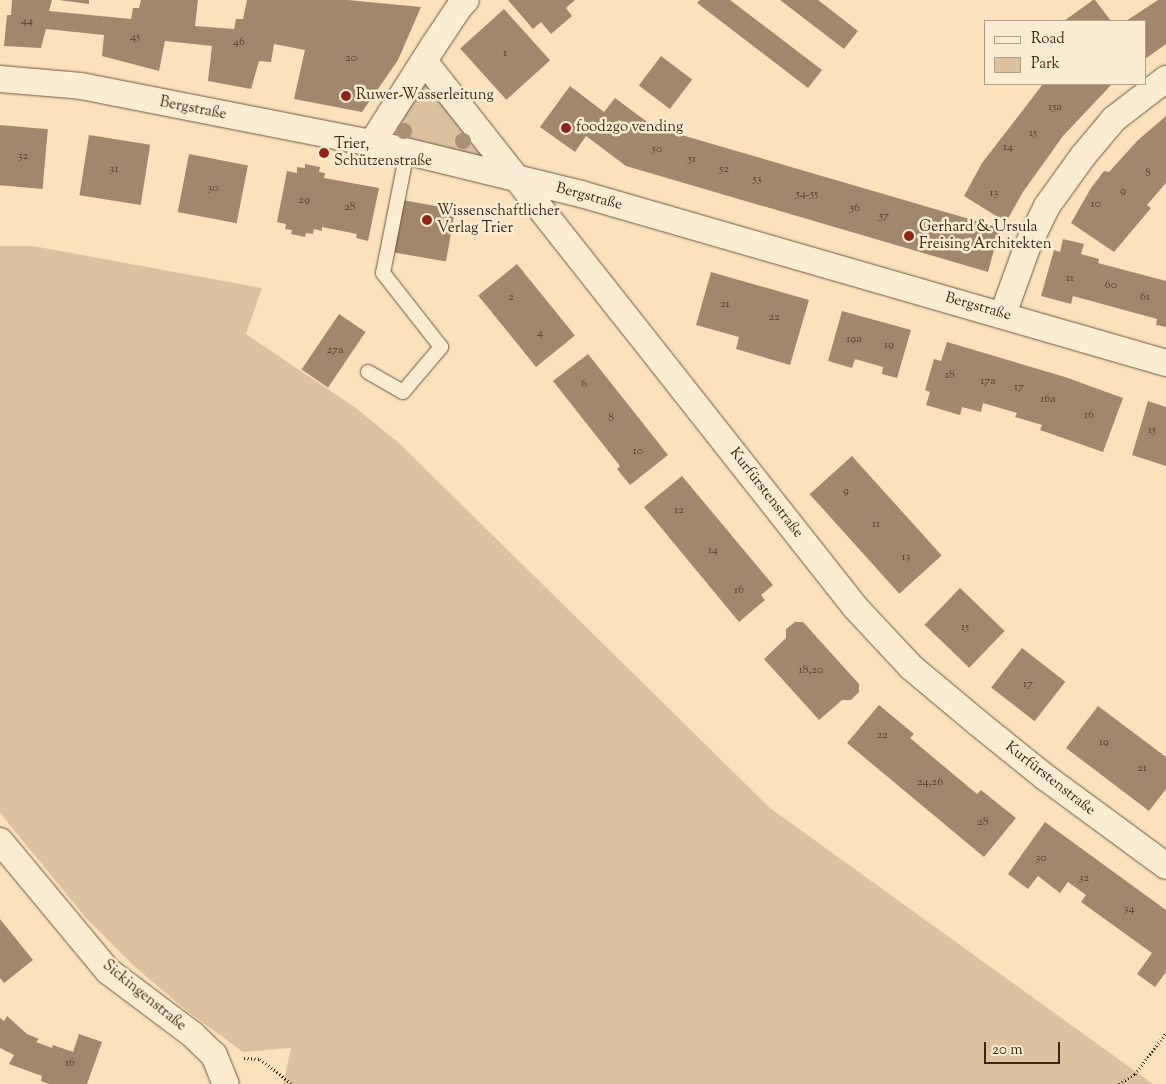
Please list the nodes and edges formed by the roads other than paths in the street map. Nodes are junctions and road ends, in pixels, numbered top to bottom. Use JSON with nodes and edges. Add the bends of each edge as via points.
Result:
{"nodes":[{"id":1,"x":466,"y":0,"type":"edge"},
{"id":2,"x":424,"y":61,"type":"junction"},
{"id":3,"x":0,"y":79,"type":"edge"},
{"id":4,"x":1166,"y":79,"type":"edge"},
{"id":5,"x":372,"y":143,"type":"junction"},
{"id":6,"x":407,"y":152,"type":"junction"},
{"id":7,"x":520,"y":180,"type":"junction"},
{"id":8,"x":1003,"y":314,"type":"junction"},
{"id":9,"x":1166,"y":363,"type":"edge"},
{"id":10,"x":368,"y":372,"type":"dead end"},
{"id":11,"x":0,"y":841,"type":"edge"},
{"id":12,"x":1166,"y":866,"type":"edge"},
{"id":13,"x":226,"y":1084,"type":"edge"}],
"edges":[{"from":1,"to":2,"type":"street"},
{"from":2,"to":5,"type":"street"},
{"from":2,"to":7,"type":"street","name":"Kurfürstenstraße"},
{"from":3,"to":5,"type":"street","name":"Bergstraße","via":[[81,86]]},
{"from":4,"to":8,"type":"street","via":[[1114,119],[1047,206],[1028,245]]},
{"from":5,"to":6,"type":"street","name":"Bergstraße"},
{"from":6,"to":7,"type":"street","name":"Bergstraße"},
{"from":6,"to":10,"type":"lane","via":[[383,273],[441,347],[403,392]]},
{"from":7,"to":8,"type":"street","name":"Bergstraße","via":[[581,194]]},
{"from":7,"to":12,"type":"street","name":"Kurfürstenstraße","via":[[855,607],[911,667],[1045,777]]},
{"from":8,"to":9,"type":"street","name":"Bergstraße"},
{"from":11,"to":13,"type":"street","name":"Sickingenstraße","via":[[108,971],[192,1034],[214,1055]]}]}
